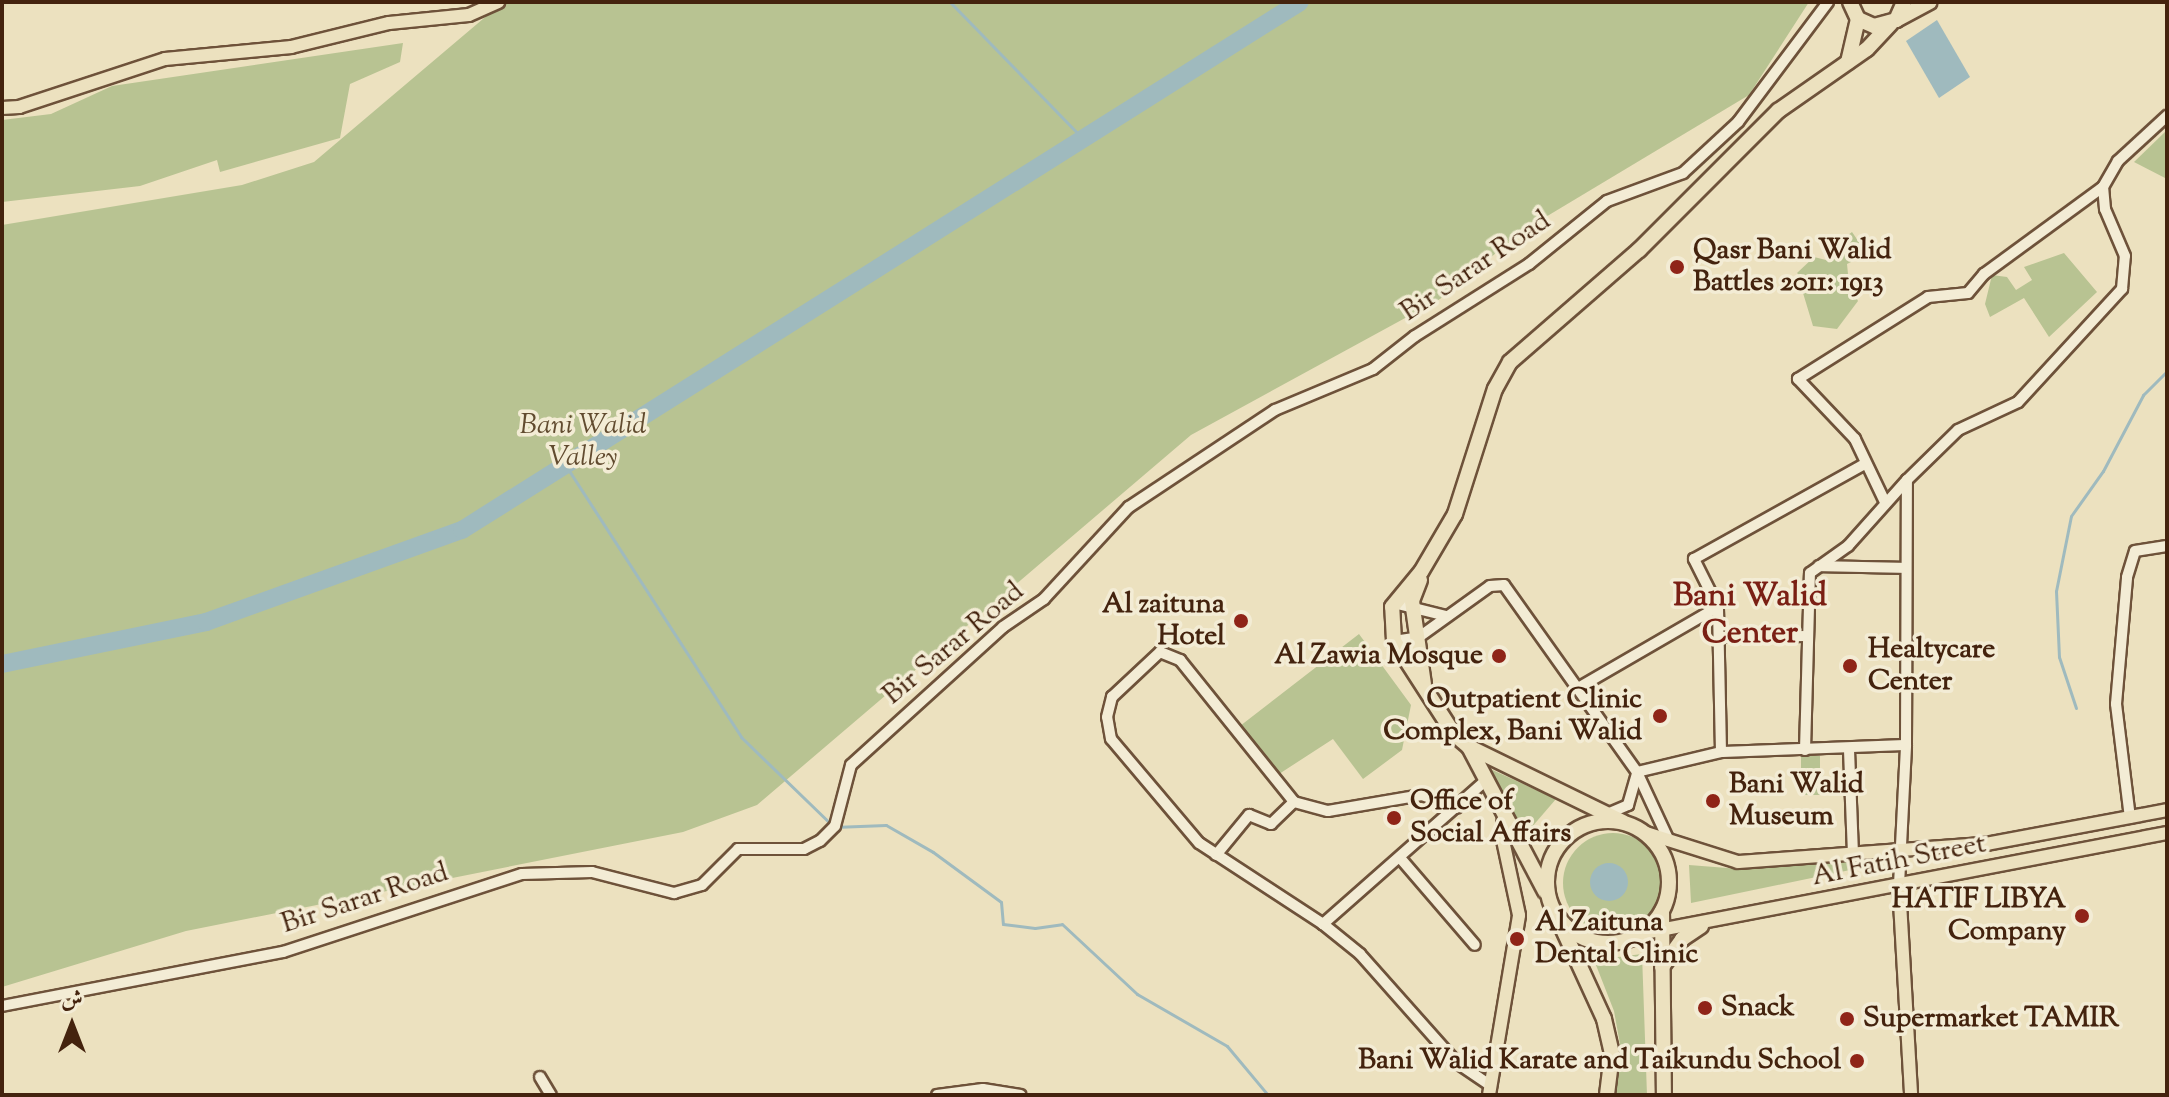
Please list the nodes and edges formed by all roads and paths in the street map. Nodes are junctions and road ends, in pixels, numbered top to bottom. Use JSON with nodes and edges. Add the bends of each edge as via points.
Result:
{"nodes":[{"id":1,"x":498,"y":2,"type":"edge"},
{"id":2,"x":1828,"y":2,"type":"edge"},
{"id":3,"x":1850,"y":2,"type":"edge"},
{"id":4,"x":1904,"y":2,"type":"edge"},
{"id":5,"x":1930,"y":2,"type":"edge"},
{"id":6,"x":1858,"y":19,"type":"junction"},
{"id":7,"x":1893,"y":22,"type":"junction"},
{"id":8,"x":1848,"y":62,"type":"junction"},
{"id":9,"x":2,"y":108,"type":"edge"},
{"id":10,"x":2167,"y":116,"type":"edge"},
{"id":11,"x":2103,"y":187,"type":"junction"},
{"id":12,"x":1863,"y":465,"type":"junction"},
{"id":13,"x":1907,"y":480,"type":"junction"},
{"id":14,"x":1885,"y":502,"type":"junction"},
{"id":15,"x":2167,"y":546,"type":"edge"},
{"id":16,"x":1819,"y":566,"type":"junction"},
{"id":17,"x":1905,"y":568,"type":"junction"},
{"id":18,"x":1421,"y":572,"type":"junction"},
{"id":19,"x":1394,"y":603,"type":"junction"},
{"id":20,"x":1718,"y":607,"type":"junction"},
{"id":21,"x":1412,"y":609,"type":"junction"},
{"id":22,"x":1446,"y":616,"type":"junction"},
{"id":23,"x":1807,"y":636,"type":"junction"},
{"id":24,"x":1419,"y":637,"type":"junction"},
{"id":25,"x":1721,"y":637,"type":"junction"},
{"id":26,"x":1394,"y":641,"type":"junction"},
{"id":27,"x":1578,"y":688,"type":"junction"},
{"id":28,"x":1428,"y":701,"type":"junction"},
{"id":29,"x":1906,"y":745,"type":"junction"},
{"id":30,"x":1469,"y":747,"type":"junction"},
{"id":31,"x":1805,"y":750,"type":"junction"},
{"id":32,"x":1849,"y":750,"type":"junction"},
{"id":33,"x":1721,"y":752,"type":"junction"},
{"id":34,"x":1637,"y":772,"type":"junction"},
{"id":35,"x":1484,"y":782,"type":"junction"},
{"id":36,"x":1294,"y":802,"type":"junction"},
{"id":37,"x":1457,"y":808,"type":"junction"},
{"id":38,"x":2167,"y":810,"type":"edge"},
{"id":39,"x":1605,"y":814,"type":"junction"},
{"id":40,"x":1504,"y":816,"type":"junction"},
{"id":41,"x":2130,"y":818,"type":"junction"},
{"id":42,"x":1623,"y":822,"type":"junction"},
{"id":43,"x":1646,"y":833,"type":"junction"},
{"id":44,"x":2167,"y":833,"type":"edge"},
{"id":45,"x":2014,"y":840,"type":"junction"},
{"id":46,"x":1670,"y":842,"type":"junction"},
{"id":47,"x":1902,"y":850,"type":"junction"},
{"id":48,"x":1216,"y":855,"type":"junction"},
{"id":49,"x":1853,"y":855,"type":"junction"},
{"id":50,"x":1401,"y":859,"type":"junction"},
{"id":51,"x":2015,"y":864,"type":"junction"},
{"id":52,"x":1899,"y":885,"type":"junction"},
{"id":53,"x":1548,"y":898,"type":"junction"},
{"id":54,"x":1663,"y":909,"type":"junction"},
{"id":55,"x":1557,"y":917,"type":"junction"},
{"id":56,"x":1323,"y":924,"type":"junction"},
{"id":57,"x":1701,"y":926,"type":"junction"},
{"id":58,"x":1661,"y":933,"type":"junction"},
{"id":59,"x":1639,"y":934,"type":"junction"},
{"id":60,"x":1475,"y":945,"type":"dead end"},
{"id":61,"x":1662,"y":967,"type":"junction"},
{"id":62,"x":2,"y":1006,"type":"edge"},
{"id":63,"x":540,"y":1077,"type":"dead end"},
{"id":64,"x":1490,"y":1090,"type":"edge"},
{"id":65,"x":551,"y":1095,"type":"edge"},
{"id":66,"x":937,"y":1095,"type":"edge"},
{"id":67,"x":1021,"y":1095,"type":"edge"},
{"id":68,"x":1607,"y":1095,"type":"edge"},
{"id":69,"x":1664,"y":1095,"type":"edge"},
{"id":70,"x":1911,"y":1095,"type":"edge"}],
"edges":[{"from":1,"to":9,"type":"main road","via":[[469,15],[389,23],[291,47],[165,59]]},
{"from":2,"to":62,"type":"street","name":"Bir Sarar Road","via":[[1738,122],[1683,173],[1607,201],[1529,264],[1373,369],[1275,410],[1138,500],[1044,599],[1003,627],[859,757],[844,780],[835,826],[820,841],[804,849],[738,849],[689,892],[656,890],[592,872],[522,874],[283,952]]},
{"from":3,"to":6,"type":"highway"},
{"from":4,"to":7,"type":"highway"},
{"from":5,"to":7,"type":"highway"},
{"from":6,"to":7,"type":"highway","via":[[1874,26]]},
{"from":6,"to":8,"type":"highway"},
{"from":7,"to":8,"type":"highway"},
{"from":8,"to":18,"type":"highway","via":[[1778,111],[1639,250],[1510,362],[1492,400],[1465,490]]},
{"from":10,"to":11,"type":"street","via":[[2118,161]]},
{"from":11,"to":12,"type":"street","via":[[1984,274],[1968,293],[1928,297],[1798,379],[1855,439]]},
{"from":11,"to":13,"type":"street","via":[[2105,209],[2125,256],[2122,289],[2018,402],[1958,430]]},
{"from":12,"to":14,"type":"street"},
{"from":12,"to":20,"type":"street","via":[[1694,559]]},
{"from":13,"to":14,"type":"street"},
{"from":13,"to":17,"type":"street"},
{"from":14,"to":16,"type":"street","via":[[1848,546]]},
{"from":15,"to":41,"type":"street","via":[[2135,551],[2129,562],[2116,704]]},
{"from":16,"to":17,"type":"street"},
{"from":16,"to":23,"type":"street","via":[[1810,573]]},
{"from":17,"to":29,"type":"street"},
{"from":18,"to":19,"type":"highway"},
{"from":18,"to":21,"type":"highway"},
{"from":19,"to":21,"type":"street"},
{"from":19,"to":26,"type":"highway","via":[[1389,624]]},
{"from":20,"to":25,"type":"street"},
{"from":20,"to":27,"type":"street"},
{"from":21,"to":22,"type":"street"},
{"from":21,"to":24,"type":"highway"},
{"from":22,"to":24,"type":"street"},
{"from":22,"to":27,"type":"street","via":[[1490,586],[1504,585]]},
{"from":23,"to":25,"type":"street"},
{"from":23,"to":31,"type":"street"},
{"from":24,"to":26,"type":"street"},
{"from":24,"to":28,"type":"highway"},
{"from":25,"to":33,"type":"street"},
{"from":26,"to":28,"type":"highway"},
{"from":27,"to":34,"type":"street"},
{"from":28,"to":30,"type":"highway"},
{"from":29,"to":32,"type":"street"},
{"from":29,"to":47,"type":"street"},
{"from":30,"to":35,"type":"highway"},
{"from":30,"to":39,"type":"highway"},
{"from":31,"to":32,"type":"street"},
{"from":31,"to":33,"type":"street"},
{"from":32,"to":49,"type":"street"},
{"from":33,"to":34,"type":"street"},
{"from":34,"to":39,"type":"street","via":[[1628,805]]},
{"from":34,"to":46,"type":"street"},
{"from":35,"to":37,"type":"street"},
{"from":35,"to":40,"type":"highway"},
{"from":36,"to":37,"type":"street","via":[[1328,811],[1422,795]]},
{"from":36,"to":48,"type":"street","via":[[1271,824],[1249,815]]},
{"from":36,"to":48,"type":"street","via":[[1180,660],[1160,652],[1112,697],[1108,728],[1159,802]]},
{"from":37,"to":50,"type":"street"},
{"from":38,"to":41,"type":"main road","name":"Al Fatih Street"},
{"from":39,"to":42,"type":"highway"},
{"from":40,"to":53,"type":"highway"},
{"from":40,"to":64,"type":"main road","via":[[1502,836],[1519,915]]},
{"from":41,"to":45,"type":"main road","name":"Al Fatih Street"},
{"from":42,"to":43,"type":"highway"},
{"from":42,"to":53,"type":"highway","via":[[1599,821],[1568,835],[1548,865]]},
{"from":43,"to":46,"type":"main road","name":"Al Fatih Street"},
{"from":43,"to":54,"type":"highway","via":[[1668,870]]},
{"from":44,"to":51,"type":"main road","name":"Al Fatih Street"},
{"from":45,"to":47,"type":"main road","name":"Al Fatih Street"},
{"from":45,"to":51,"type":"main road"},
{"from":46,"to":49,"type":"main road","name":"Al Fatih Street","via":[[1738,862]]},
{"from":47,"to":49,"type":"main road","name":"Al Fatih Street"},
{"from":47,"to":52,"type":"street"},
{"from":48,"to":56,"type":"street"},
{"from":50,"to":56,"type":"street"},
{"from":50,"to":60,"type":"street"},
{"from":51,"to":52,"type":"main road","name":"Al Fatih Street"},
{"from":52,"to":57,"type":"main road","name":"Al Fatih Street"},
{"from":52,"to":70,"type":"main road"},
{"from":53,"to":55,"type":"highway"},
{"from":54,"to":58,"type":"highway"},
{"from":54,"to":59,"type":"highway"},
{"from":55,"to":59,"type":"highway","via":[[1591,941],[1609,943]]},
{"from":55,"to":68,"type":"highway","via":[[1604,1019],[1612,1054]]},
{"from":56,"to":64,"type":"street","via":[[1360,954],[1456,1062]]},
{"from":57,"to":58,"type":"main road","name":"Al Fatih Street"},
{"from":57,"to":61,"type":"highway","via":[[1682,939]]},
{"from":58,"to":59,"type":"main road","name":"Al Fatih Street"},
{"from":58,"to":61,"type":"highway"},
{"from":61,"to":69,"type":"highway"},
{"from":63,"to":65,"type":"street"},
{"from":66,"to":67,"type":"street","via":[[983,1089]]}]}
